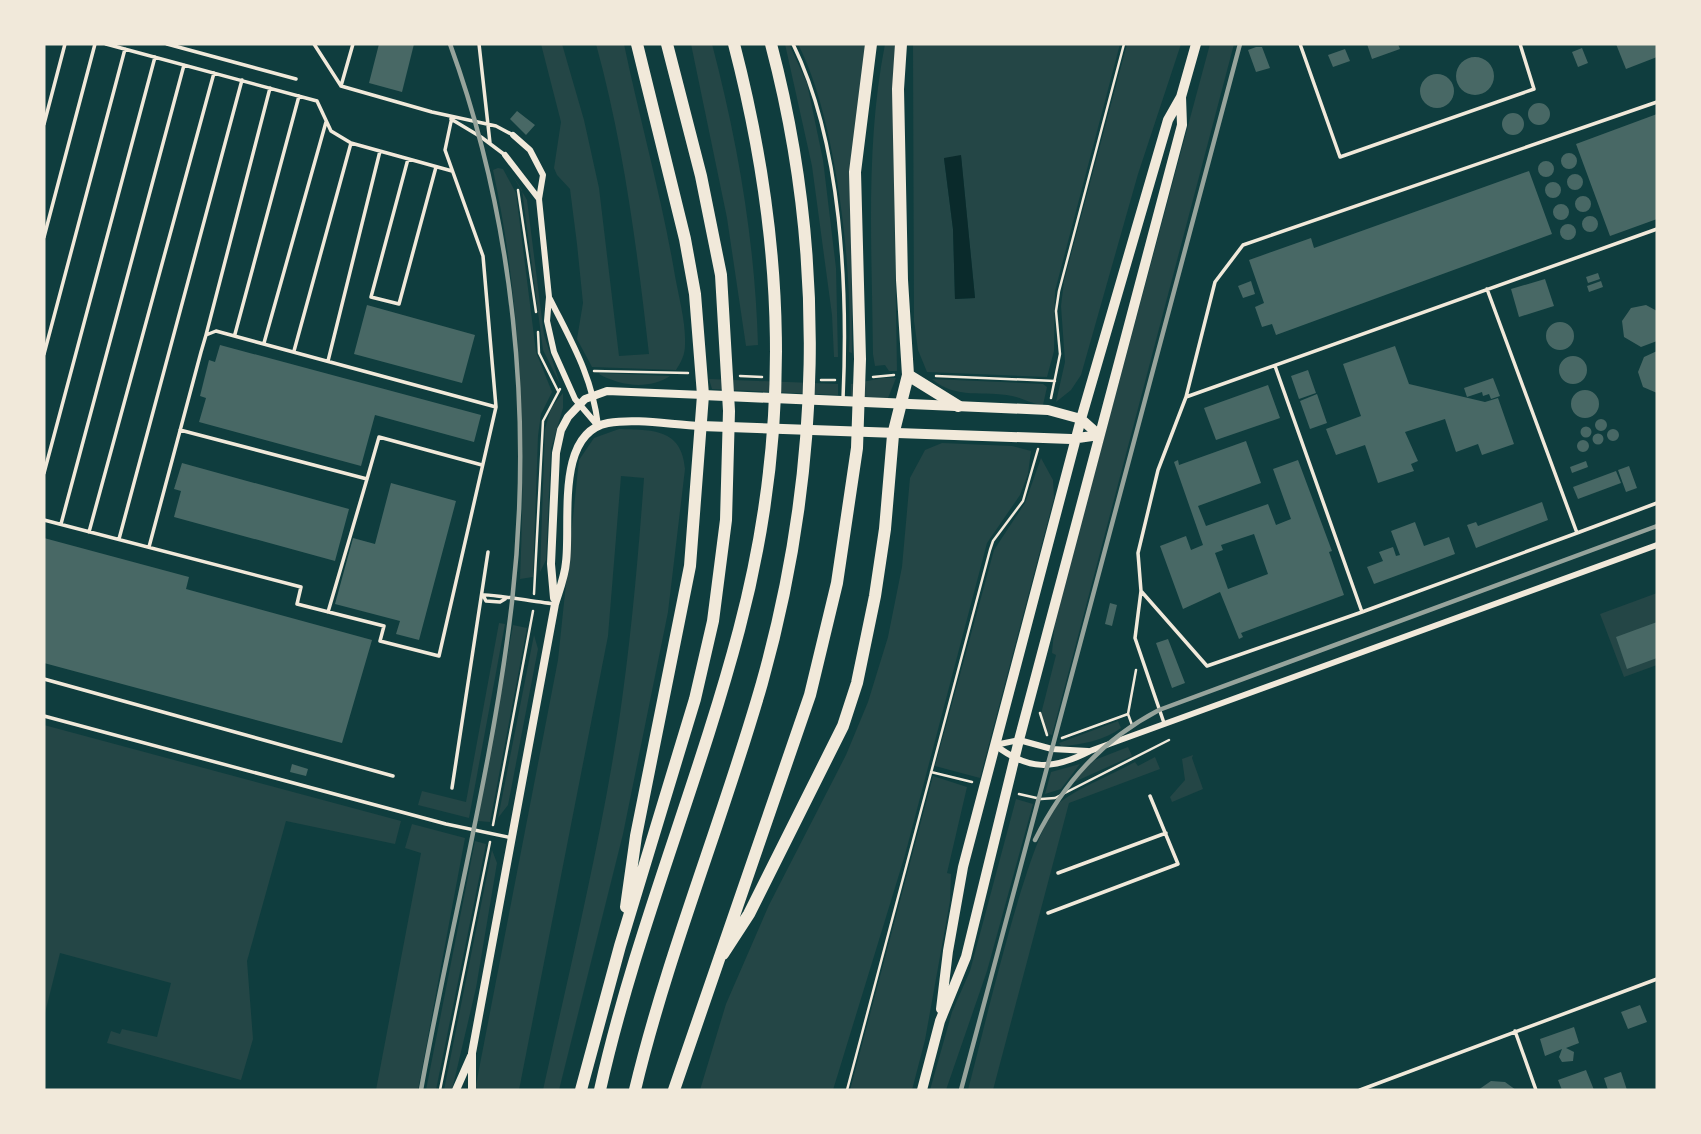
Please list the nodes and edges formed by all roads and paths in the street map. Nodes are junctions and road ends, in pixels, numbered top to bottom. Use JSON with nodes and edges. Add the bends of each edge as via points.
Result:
{"nodes":[{"id":1,"x":65,"y":44,"type":"edge"},
{"id":2,"x":95,"y":44,"type":"edge"},
{"id":3,"x":106,"y":44,"type":"edge"},
{"id":4,"x":167,"y":44,"type":"edge"},
{"id":5,"x":314,"y":44,"type":"edge"},
{"id":6,"x":353,"y":44,"type":"edge"},
{"id":7,"x":479,"y":44,"type":"edge"},
{"id":8,"x":637,"y":44,"type":"edge"},
{"id":9,"x":667,"y":44,"type":"edge"},
{"id":10,"x":734,"y":44,"type":"edge"},
{"id":11,"x":771,"y":44,"type":"edge"},
{"id":12,"x":793,"y":44,"type":"edge"},
{"id":13,"x":871,"y":44,"type":"edge"},
{"id":14,"x":901,"y":44,"type":"edge"},
{"id":15,"x":1124,"y":44,"type":"edge"},
{"id":16,"x":1196,"y":44,"type":"edge"},
{"id":17,"x":1300,"y":44,"type":"edge"},
{"id":18,"x":1520,"y":44,"type":"edge"},
{"id":19,"x":124,"y":49,"type":"junction"},
{"id":20,"x":155,"y":57,"type":"junction"},
{"id":21,"x":184,"y":65,"type":"junction"},
{"id":22,"x":214,"y":73,"type":"junction"},
{"id":23,"x":296,"y":79,"type":"dead end"},
{"id":24,"x":242,"y":80,"type":"junction"},
{"id":25,"x":341,"y":86,"type":"junction"},
{"id":26,"x":270,"y":88,"type":"junction"},
{"id":27,"x":299,"y":96,"type":"junction"},
{"id":28,"x":1181,"y":97,"type":"junction"},
{"id":29,"x":1657,"y":102,"type":"edge"},
{"id":30,"x":452,"y":118,"type":"junction"},
{"id":31,"x":326,"y":120,"type":"junction"},
{"id":32,"x":44,"y":124,"type":"edge"},
{"id":33,"x":489,"y":124,"type":"junction"},
{"id":34,"x":513,"y":135,"type":"joint"},
{"id":35,"x":351,"y":143,"type":"junction"},
{"id":36,"x":491,"y":143,"type":"junction"},
{"id":37,"x":380,"y":151,"type":"junction"},
{"id":38,"x":505,"y":155,"type":"joint"},
{"id":39,"x":408,"y":159,"type":"junction"},
{"id":40,"x":513,"y":164,"type":"junction"},
{"id":41,"x":436,"y":167,"type":"junction"},
{"id":42,"x":452,"y":171,"type":"junction"},
{"id":43,"x":539,"y":199,"type":"junction"},
{"id":44,"x":1657,"y":229,"type":"edge"},
{"id":45,"x":44,"y":237,"type":"edge"},
{"id":46,"x":1488,"y":289,"type":"junction"},
{"id":47,"x":550,"y":298,"type":"junction"},
{"id":48,"x":536,"y":314,"type":"dead end"},
{"id":49,"x":537,"y":325,"type":"dead end"},
{"id":50,"x":235,"y":334,"type":"junction"},
{"id":51,"x":206,"y":335,"type":"junction"},
{"id":52,"x":264,"y":343,"type":"junction"},
{"id":53,"x":294,"y":351,"type":"junction"},
{"id":54,"x":44,"y":354,"type":"edge"},
{"id":55,"x":328,"y":361,"type":"junction"},
{"id":56,"x":1275,"y":366,"type":"junction"},
{"id":57,"x":908,"y":374,"type":"junction"},
{"id":58,"x":594,"y":394,"type":"junction"},
{"id":59,"x":704,"y":395,"type":"junction"},
{"id":60,"x":1186,"y":397,"type":"junction"},
{"id":61,"x":843,"y":401,"type":"junction"},
{"id":62,"x":899,"y":403,"type":"junction"},
{"id":63,"x":579,"y":404,"type":"junction"},
{"id":64,"x":958,"y":406,"type":"junction"},
{"id":65,"x":496,"y":407,"type":"junction"},
{"id":66,"x":1048,"y":410,"type":"junction"},
{"id":67,"x":1081,"y":419,"type":"junction"},
{"id":68,"x":598,"y":426,"type":"junction"},
{"id":69,"x":701,"y":426,"type":"junction"},
{"id":70,"x":180,"y":430,"type":"junction"},
{"id":71,"x":893,"y":435,"type":"junction"},
{"id":72,"x":1099,"y":435,"type":"junction"},
{"id":73,"x":1041,"y":439,"type":"junction"},
{"id":74,"x":1075,"y":440,"type":"junction"},
{"id":75,"x":483,"y":465,"type":"junction"},
{"id":76,"x":44,"y":473,"type":"edge"},
{"id":77,"x":368,"y":479,"type":"junction"},
{"id":78,"x":1657,"y":503,"type":"edge"},
{"id":79,"x":44,"y":520,"type":"edge"},
{"id":80,"x":61,"y":524,"type":"junction"},
{"id":81,"x":89,"y":532,"type":"junction"},
{"id":82,"x":1577,"y":533,"type":"junction"},
{"id":83,"x":118,"y":539,"type":"junction"},
{"id":84,"x":1657,"y":545,"type":"edge"},
{"id":85,"x":149,"y":547,"type":"junction"},
{"id":86,"x":488,"y":552,"type":"dead end"},
{"id":87,"x":1141,"y":592,"type":"junction"},
{"id":88,"x":482,"y":595,"type":"junction"},
{"id":89,"x":505,"y":599,"type":"junction"},
{"id":90,"x":534,"y":603,"type":"junction"},
{"id":91,"x":555,"y":604,"type":"junction"},
{"id":92,"x":328,"y":612,"type":"junction"},
{"id":93,"x":1362,"y":612,"type":"junction"},
{"id":94,"x":1140,"y":652,"type":"junction"},
{"id":95,"x":44,"y":679,"type":"edge"},
{"id":96,"x":1041,"y":704,"type":"dead end"},
{"id":97,"x":1128,"y":714,"type":"junction"},
{"id":98,"x":44,"y":716,"type":"edge"},
{"id":99,"x":1164,"y":725,"type":"junction"},
{"id":100,"x":1136,"y":735,"type":"junction"},
{"id":101,"x":1019,"y":740,"type":"junction"},
{"id":102,"x":1169,"y":740,"type":"dead end"},
{"id":103,"x":995,"y":745,"type":"junction"},
{"id":104,"x":1090,"y":751,"type":"junction"},
{"id":105,"x":1143,"y":754,"type":"junction"},
{"id":106,"x":1016,"y":761,"type":"junction"},
{"id":107,"x":931,"y":772,"type":"junction"},
{"id":108,"x":393,"y":776,"type":"dead end"},
{"id":109,"x":985,"y":785,"type":"junction"},
{"id":110,"x":452,"y":788,"type":"dead end"},
{"id":111,"x":1008,"y":791,"type":"junction"},
{"id":112,"x":1150,"y":796,"type":"dead end"},
{"id":113,"x":1166,"y":833,"type":"junction"},
{"id":114,"x":492,"y":834,"type":"junction"},
{"id":115,"x":513,"y":838,"type":"junction"},
{"id":116,"x":1058,"y":873,"type":"dead end"},
{"id":117,"x":1048,"y":913,"type":"dead end"},
{"id":118,"x":620,"y":946,"type":"junction"},
{"id":119,"x":713,"y":971,"type":"junction"},
{"id":120,"x":1657,"y":979,"type":"edge"},
{"id":121,"x":940,"y":1021,"type":"junction"},
{"id":122,"x":1515,"y":1031,"type":"junction"},
{"id":123,"x":472,"y":1054,"type":"junction"},
{"id":124,"x":440,"y":1090,"type":"edge"},
{"id":125,"x":456,"y":1090,"type":"edge"},
{"id":126,"x":472,"y":1090,"type":"edge"},
{"id":127,"x":581,"y":1090,"type":"edge"},
{"id":128,"x":600,"y":1090,"type":"edge"},
{"id":129,"x":635,"y":1090,"type":"edge"},
{"id":130,"x":674,"y":1090,"type":"edge"},
{"id":131,"x":846,"y":1090,"type":"edge"},
{"id":132,"x":922,"y":1090,"type":"edge"},
{"id":133,"x":1360,"y":1090,"type":"edge"},
{"id":134,"x":1536,"y":1090,"type":"edge"}],
"edges":[{"from":1,"to":32,"type":"lane"},
{"from":2,"to":45,"type":"lane"},
{"from":3,"to":19,"type":"lane"},
{"from":4,"to":23,"type":"lane"},
{"from":5,"to":25,"type":"lane"},
{"from":6,"to":25,"type":"lane"},
{"from":7,"to":33,"type":"lane"},
{"from":8,"to":59,"type":"highway","via":[[685,239]]},
{"from":9,"to":118,"type":"highway","via":[[722,275],[729,473],[722,568],[709,643]]},
{"from":10,"to":128,"type":"highway","via":[[766,196],[778,359],[769,471],[739,631],[642,933]]},
{"from":11,"to":129,"type":"highway","via":[[803,200],[812,360],[804,472],[787,581],[764,673],[676,943]]},
{"from":12,"to":61,"type":"lane","via":[[815,97],[837,223],[845,331]]},
{"from":13,"to":119,"type":"highway","via":[[855,172],[860,359],[853,478],[837,583],[810,695]]},
{"from":14,"to":57,"type":"highway","via":[[901,267]]},
{"from":15,"to":66,"type":"path","via":[[1059,291],[1060,354]]},
{"from":16,"to":28,"type":"main road"},
{"from":17,"to":18,"type":"lane","via":[[1340,157],[1534,89]]},
{"from":19,"to":20,"type":"lane"},
{"from":19,"to":54,"type":"lane"},
{"from":20,"to":21,"type":"lane"},
{"from":20,"to":76,"type":"lane"},
{"from":21,"to":22,"type":"lane"},
{"from":21,"to":80,"type":"lane"},
{"from":22,"to":24,"type":"lane"},
{"from":22,"to":81,"type":"lane"},
{"from":24,"to":26,"type":"lane"},
{"from":24,"to":83,"type":"lane"},
{"from":25,"to":30,"type":"lane"},
{"from":26,"to":27,"type":"lane"},
{"from":26,"to":51,"type":"lane"},
{"from":27,"to":31,"type":"lane","via":[[317,101]]},
{"from":27,"to":50,"type":"lane"},
{"from":28,"to":67,"type":"main road","via":[[1168,120]]},
{"from":28,"to":72,"type":"main road","via":[[1182,125]]},
{"from":29,"to":60,"type":"lane","via":[[1243,245],[1215,282]]},
{"from":30,"to":33,"type":"lane"},
{"from":30,"to":36,"type":"lane"},
{"from":30,"to":42,"type":"lane","via":[[445,150]]},
{"from":31,"to":35,"type":"lane","via":[[331,131]]},
{"from":31,"to":52,"type":"lane"},
{"from":33,"to":34,"type":"lane"},
{"from":33,"to":36,"type":"lane"},
{"from":34,"to":43,"type":"street","via":[[530,150],[543,175]]},
{"from":35,"to":37,"type":"lane"},
{"from":35,"to":53,"type":"lane"},
{"from":36,"to":38,"type":"lane"},
{"from":37,"to":39,"type":"lane"},
{"from":37,"to":55,"type":"lane"},
{"from":38,"to":40,"type":"street"},
{"from":39,"to":41,"type":"lane"},
{"from":39,"to":41,"type":"lane","via":[[371,297],[399,304]]},
{"from":40,"to":43,"type":"street"},
{"from":40,"to":48,"type":"path","via":[[506,171],[518,191]]},
{"from":41,"to":42,"type":"lane"},
{"from":42,"to":65,"type":"lane","via":[[483,257]]},
{"from":43,"to":47,"type":"street"},
{"from":44,"to":46,"type":"lane"},
{"from":46,"to":56,"type":"lane"},
{"from":46,"to":82,"type":"lane"},
{"from":47,"to":58,"type":"street"},
{"from":47,"to":63,"type":"street","via":[[547,321],[554,352]]},
{"from":49,"to":90,"type":"path","via":[[540,353],[558,391],[543,421]]},
{"from":50,"to":51,"type":"lane","via":[[216,331]]},
{"from":50,"to":52,"type":"lane"},
{"from":51,"to":70,"type":"lane"},
{"from":52,"to":53,"type":"lane"},
{"from":53,"to":55,"type":"lane"},
{"from":55,"to":65,"type":"lane"},
{"from":56,"to":60,"type":"lane"},
{"from":56,"to":93,"type":"lane"},
{"from":57,"to":62,"type":"highway"},
{"from":57,"to":64,"type":"highway"},
{"from":58,"to":59,"type":"street","via":[[619,390]]},
{"from":58,"to":63,"type":"street"},
{"from":58,"to":68,"type":"street"},
{"from":59,"to":61,"type":"main road"},
{"from":59,"to":69,"type":"highway"},
{"from":60,"to":87,"type":"lane","via":[[1158,470],[1138,553]]},
{"from":61,"to":62,"type":"main road"},
{"from":62,"to":64,"type":"main road"},
{"from":62,"to":71,"type":"highway"},
{"from":63,"to":68,"type":"street"},
{"from":63,"to":91,"type":"street","via":[[557,443],[551,564]]},
{"from":64,"to":66,"type":"main road"},
{"from":65,"to":75,"type":"lane"},
{"from":66,"to":67,"type":"main road"},
{"from":67,"to":72,"type":"main road"},
{"from":67,"to":74,"type":"main road"},
{"from":68,"to":69,"type":"street"},
{"from":68,"to":91,"type":"street","via":[[579,443],[572,461],[566,565]]},
{"from":69,"to":71,"type":"main road"},
{"from":69,"to":118,"type":"highway","via":[[690,566],[636,836]]},
{"from":70,"to":77,"type":"lane"},
{"from":70,"to":85,"type":"lane"},
{"from":71,"to":73,"type":"main road"},
{"from":71,"to":119,"type":"highway","via":[[875,596],[852,701],[749,914]]},
{"from":72,"to":74,"type":"main road"},
{"from":72,"to":101,"type":"main road"},
{"from":73,"to":74,"type":"main road"},
{"from":73,"to":107,"type":"path","via":[[1023,501],[993,541]]},
{"from":74,"to":103,"type":"main road"},
{"from":75,"to":77,"type":"lane","via":[[379,437]]},
{"from":75,"to":92,"type":"lane","via":[[439,656],[380,640],[384,626]]},
{"from":77,"to":92,"type":"lane"},
{"from":78,"to":82,"type":"lane"},
{"from":79,"to":80,"type":"lane"},
{"from":80,"to":81,"type":"lane"},
{"from":81,"to":83,"type":"lane"},
{"from":82,"to":93,"type":"lane"},
{"from":83,"to":85,"type":"lane"},
{"from":84,"to":99,"type":"street"},
{"from":85,"to":92,"type":"lane","via":[[301,587],[297,604]]},
{"from":86,"to":88,"type":"lane"},
{"from":87,"to":93,"type":"lane","via":[[1207,666]]},
{"from":87,"to":94,"type":"lane","via":[[1135,638]]},
{"from":88,"to":89,"type":"lane","via":[[501,594]]},
{"from":88,"to":89,"type":"lane","via":[[486,601]]},
{"from":88,"to":110,"type":"lane"},
{"from":89,"to":90,"type":"lane"},
{"from":90,"to":91,"type":"lane"},
{"from":90,"to":114,"type":"path"},
{"from":91,"to":115,"type":"street"},
{"from":94,"to":97,"type":"path"},
{"from":94,"to":99,"type":"lane"},
{"from":95,"to":108,"type":"lane"},
{"from":96,"to":97,"type":"path","via":[[1044,733],[1055,741]]},
{"from":97,"to":100,"type":"path"},
{"from":98,"to":114,"type":"lane"},
{"from":99,"to":100,"type":"street"},
{"from":100,"to":104,"type":"street"},
{"from":100,"to":105,"type":"path"},
{"from":101,"to":103,"type":"street"},
{"from":101,"to":104,"type":"street","via":[[1052,749]]},
{"from":101,"to":106,"type":"main road"},
{"from":102,"to":105,"type":"path"},
{"from":103,"to":106,"type":"street"},
{"from":103,"to":109,"type":"main road"},
{"from":104,"to":106,"type":"street","via":[[1067,763],[1042,766]]},
{"from":105,"to":111,"type":"path","via":[[1055,798]]},
{"from":106,"to":111,"type":"main road"},
{"from":107,"to":109,"type":"path"},
{"from":107,"to":131,"type":"path"},
{"from":109,"to":121,"type":"main road","via":[[957,903]]},
{"from":111,"to":121,"type":"main road","via":[[966,957]]},
{"from":112,"to":113,"type":"lane"},
{"from":113,"to":116,"type":"lane"},
{"from":113,"to":117,"type":"lane","via":[[1178,864]]},
{"from":114,"to":115,"type":"lane"},
{"from":114,"to":124,"type":"path"},
{"from":115,"to":123,"type":"street"},
{"from":118,"to":127,"type":"highway"},
{"from":119,"to":130,"type":"highway"},
{"from":120,"to":122,"type":"lane"},
{"from":121,"to":132,"type":"main road"},
{"from":122,"to":133,"type":"lane"},
{"from":122,"to":134,"type":"lane"},
{"from":123,"to":125,"type":"street"},
{"from":123,"to":126,"type":"street"}]}
